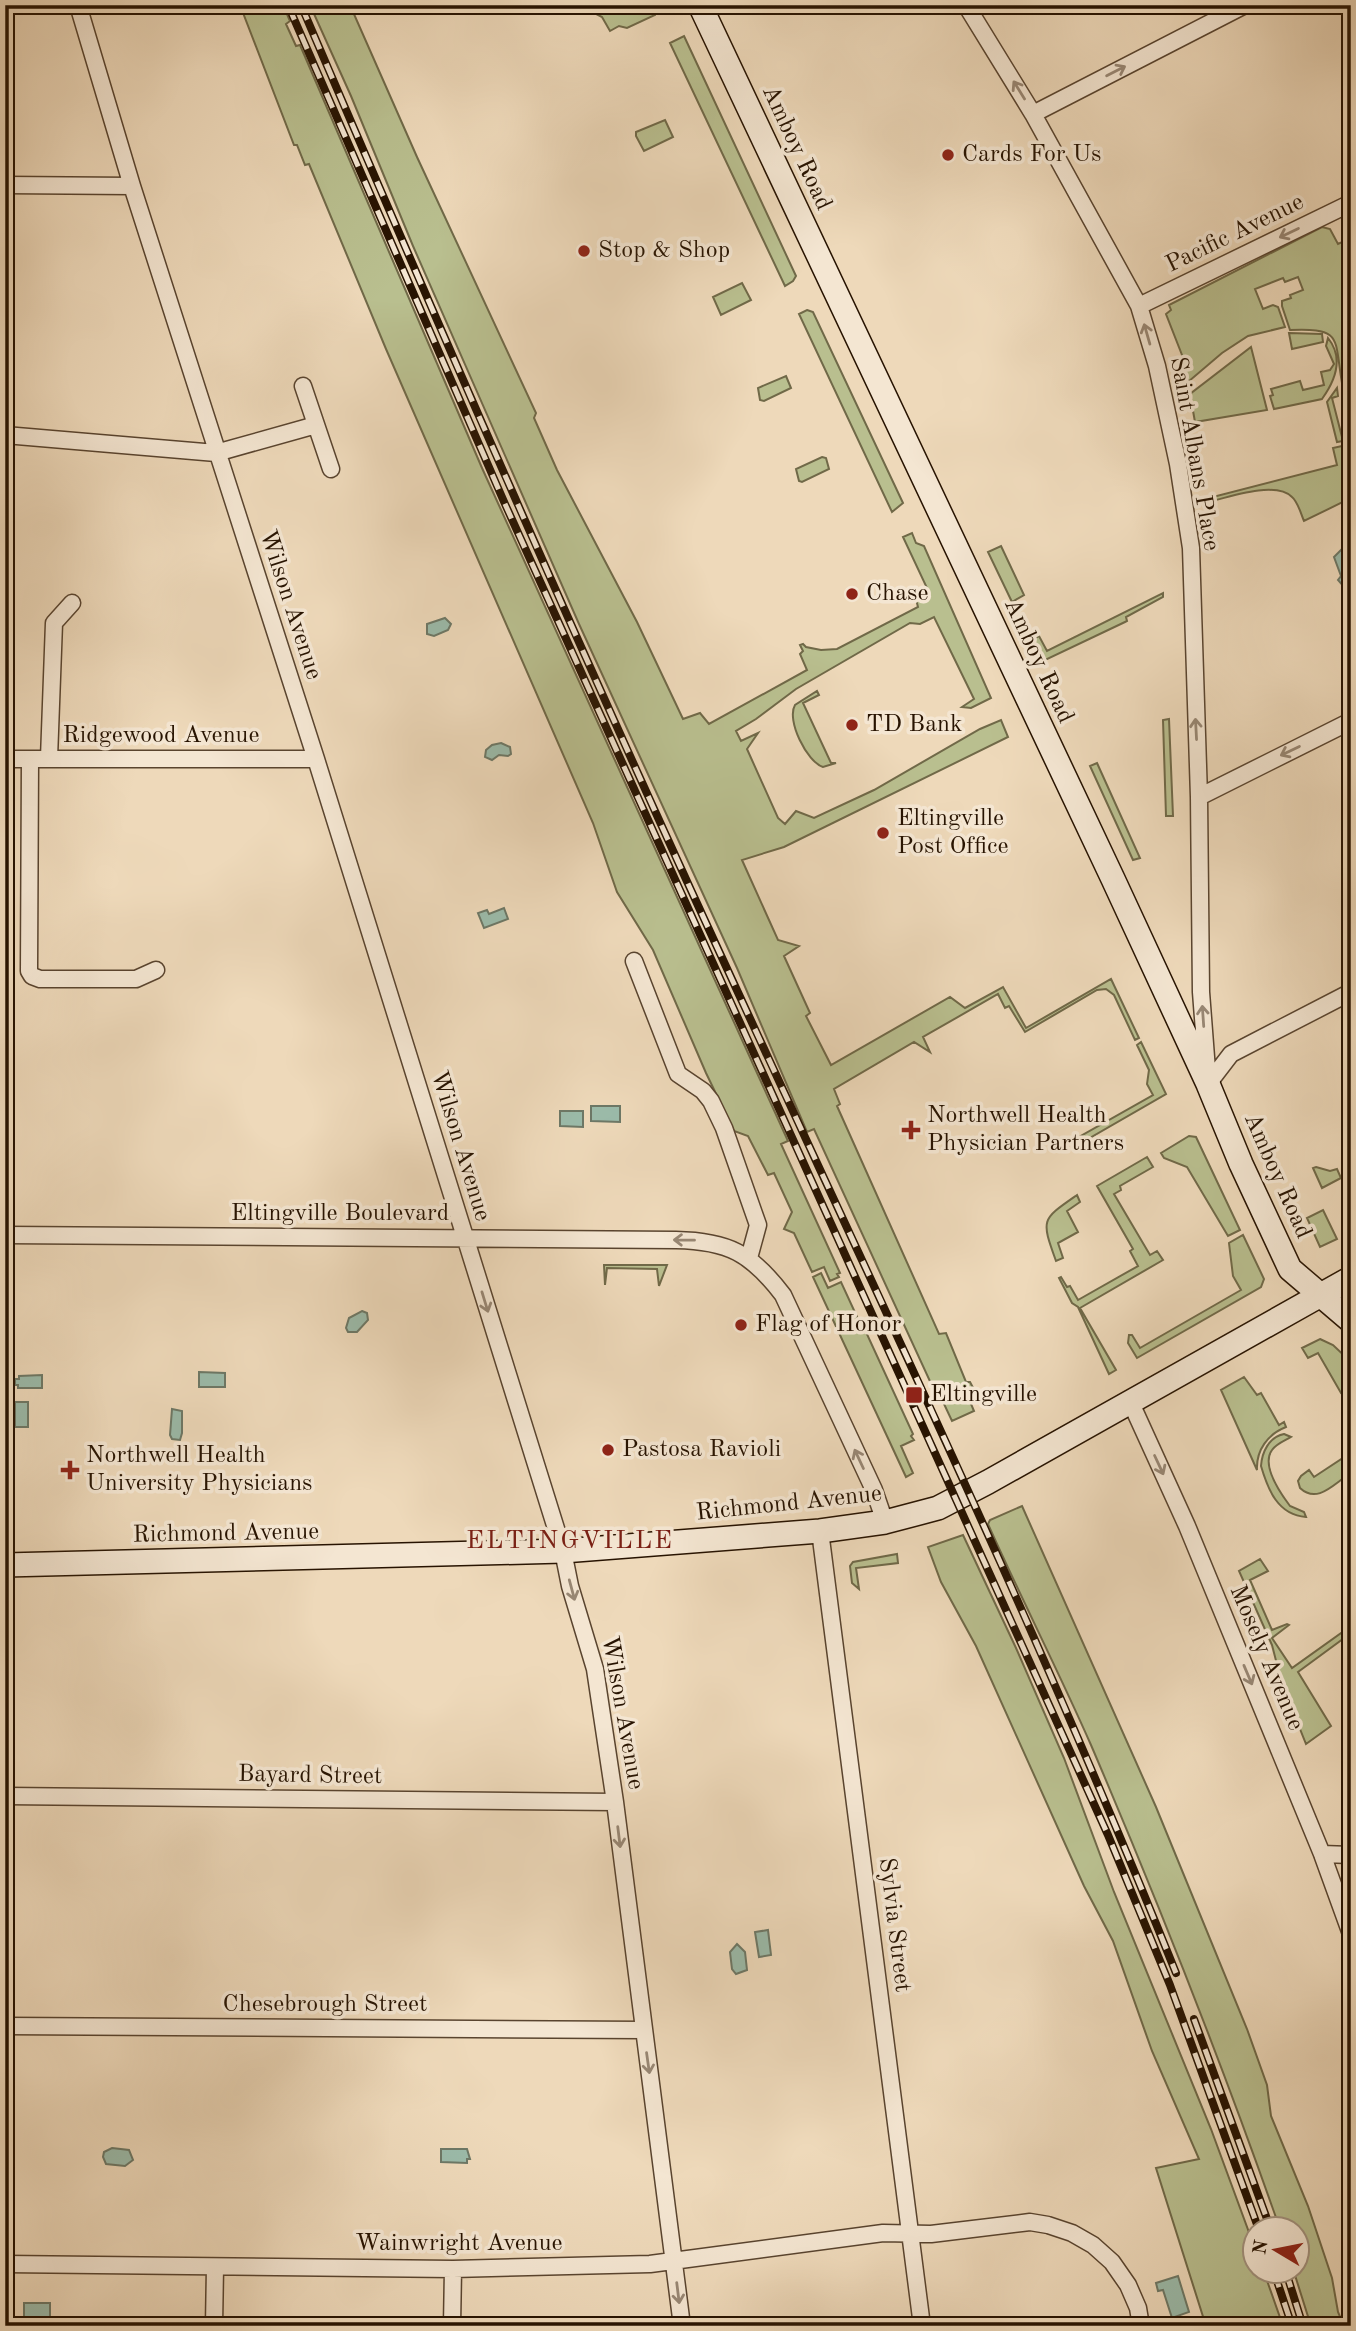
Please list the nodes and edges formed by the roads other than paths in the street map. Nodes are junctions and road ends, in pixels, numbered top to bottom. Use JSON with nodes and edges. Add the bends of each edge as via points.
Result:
{"nodes":[{"id":1,"x":78,"y":5,"type":"edge"},
{"id":2,"x":700,"y":5,"type":"edge"},
{"id":3,"x":966,"y":5,"type":"edge"},
{"id":4,"x":1245,"y":5,"type":"edge"},
{"id":5,"x":1034,"y":114,"type":"junction"},
{"id":6,"x":5,"y":185,"type":"edge"},
{"id":7,"x":132,"y":186,"type":"junction"},
{"id":8,"x":1351,"y":203,"type":"edge"},
{"id":9,"x":1139,"y":306,"type":"junction"},
{"id":10,"x":303,"y":386,"type":"dead end"},
{"id":11,"x":316,"y":425,"type":"junction"},
{"id":12,"x":5,"y":435,"type":"edge"},
{"id":13,"x":216,"y":453,"type":"junction"},
{"id":14,"x":331,"y":469,"type":"dead end"},
{"id":15,"x":72,"y":603,"type":"dead end"},
{"id":16,"x":1351,"y":721,"type":"edge"},
{"id":17,"x":49,"y":758,"type":"junction"},
{"id":18,"x":5,"y":759,"type":"edge"},
{"id":19,"x":30,"y":759,"type":"junction"},
{"id":20,"x":316,"y":759,"type":"junction"},
{"id":21,"x":1199,"y":797,"type":"junction"},
{"id":22,"x":634,"y":961,"type":"dead end"},
{"id":23,"x":156,"y":970,"type":"dead end"},
{"id":24,"x":1351,"y":992,"type":"edge"},
{"id":25,"x":1208,"y":1084,"type":"junction"},
{"id":26,"x":5,"y":1235,"type":"edge"},
{"id":27,"x":465,"y":1237,"type":"junction"},
{"id":28,"x":749,"y":1258,"type":"junction"},
{"id":29,"x":1351,"y":1278,"type":"edge"},
{"id":30,"x":1320,"y":1294,"type":"junction"},
{"id":31,"x":1351,"y":1321,"type":"edge"},
{"id":32,"x":1131,"y":1403,"type":"junction"},
{"id":33,"x":886,"y":1521,"type":"junction"},
{"id":34,"x":820,"y":1531,"type":"junction"},
{"id":35,"x":563,"y":1551,"type":"junction"},
{"id":36,"x":5,"y":1565,"type":"edge"},
{"id":37,"x":5,"y":1796,"type":"edge"},
{"id":38,"x":615,"y":1801,"type":"junction"},
{"id":39,"x":1322,"y":1854,"type":"junction"},
{"id":40,"x":1351,"y":1855,"type":"edge"},
{"id":41,"x":1351,"y":1934,"type":"edge"},
{"id":42,"x":5,"y":2026,"type":"edge"},
{"id":43,"x":644,"y":2030,"type":"junction"},
{"id":44,"x":911,"y":2234,"type":"junction"},
{"id":45,"x":674,"y":2261,"type":"junction"},
{"id":46,"x":5,"y":2264,"type":"edge"},
{"id":47,"x":215,"y":2267,"type":"junction"},
{"id":48,"x":453,"y":2269,"type":"junction"},
{"id":49,"x":214,"y":2326,"type":"edge"},
{"id":50,"x":452,"y":2326,"type":"edge"},
{"id":51,"x":682,"y":2326,"type":"edge"},
{"id":52,"x":922,"y":2326,"type":"edge"},
{"id":53,"x":1141,"y":2326,"type":"edge"}],
"edges":[{"from":1,"to":7,"type":"street","name":"Wilson Avenue"},
{"from":2,"to":25,"type":"main road","name":"Amboy Road"},
{"from":5,"to":3,"type":"street","name":"Saint Albans Place","one_way":true},
{"from":5,"to":4,"type":"street","one_way":true},
{"from":5,"to":9,"type":"street","name":"Saint Albans Place"},
{"from":6,"to":7,"type":"street"},
{"from":7,"to":13,"type":"street","name":"Wilson Avenue"},
{"from":8,"to":9,"type":"street","name":"Pacific Avenue","one_way":true},
{"from":21,"to":9,"type":"street","name":"Saint Albans Place","one_way":true,"via":[[1191,548],[1157,366]]},
{"from":10,"to":11,"type":"street"},
{"from":11,"to":13,"type":"street"},
{"from":11,"to":14,"type":"street"},
{"from":12,"to":13,"type":"street"},
{"from":13,"to":20,"type":"street","name":"Wilson Avenue"},
{"from":15,"to":17,"type":"street","via":[[54,622]]},
{"from":16,"to":21,"type":"street","one_way":true},
{"from":17,"to":19,"type":"street","name":"Ridgewood Avenue"},
{"from":17,"to":20,"type":"street","name":"Ridgewood Avenue"},
{"from":18,"to":19,"type":"street","name":"Ridgewood Avenue"},
{"from":19,"to":23,"type":"street","via":[[29,971],[40,979],[136,979]]},
{"from":20,"to":27,"type":"street","name":"Wilson Avenue"},
{"from":25,"to":21,"type":"street","name":"Saint Albans Place","one_way":true,"via":[[1201,992]]},
{"from":22,"to":28,"type":"street","via":[[678,1074],[703,1091],[724,1128],[758,1225]]},
{"from":24,"to":25,"type":"street","via":[[1231,1054]]},
{"from":25,"to":30,"type":"main road","name":"Amboy Road","via":[[1290,1269]]},
{"from":26,"to":27,"type":"street","name":"Eltingville Boulevard"},
{"from":28,"to":27,"type":"street","name":"Eltingville Boulevard","one_way":true,"via":[[703,1240]]},
{"from":27,"to":35,"type":"street","name":"Wilson Avenue","one_way":true},
{"from":33,"to":28,"type":"street","name":"Eltingville Boulevard","one_way":true,"via":[[783,1296]]},
{"from":29,"to":30,"type":"main road","name":"Richmond Avenue"},
{"from":30,"to":31,"type":"main road","name":"Amboy Road"},
{"from":30,"to":32,"type":"main road","name":"Richmond Avenue"},
{"from":32,"to":33,"type":"main road","name":"Richmond Avenue","via":[[938,1508]]},
{"from":32,"to":39,"type":"street","name":"Mosely Avenue","one_way":true},
{"from":33,"to":34,"type":"main road","name":"Richmond Avenue"},
{"from":34,"to":35,"type":"main road","name":"Richmond Avenue"},
{"from":34,"to":44,"type":"street","name":"Sylvia Street"},
{"from":35,"to":36,"type":"main road","name":"Richmond Avenue"},
{"from":35,"to":38,"type":"street","name":"Wilson Avenue","one_way":true,"via":[[595,1669]]},
{"from":37,"to":38,"type":"street","name":"Bayard Street"},
{"from":38,"to":43,"type":"street","name":"Wilson Avenue","one_way":true},
{"from":39,"to":40,"type":"street"},
{"from":39,"to":41,"type":"street","name":"Mosely Avenue"},
{"from":42,"to":43,"type":"street","name":"Chesebrough Street"},
{"from":43,"to":45,"type":"street","name":"Wilson Avenue","one_way":true},
{"from":44,"to":45,"type":"street","name":"Wainwright Avenue"},
{"from":44,"to":52,"type":"street","name":"Sylvia Street"},
{"from":44,"to":53,"type":"street","name":"Wainwright Avenue","via":[[1030,2222],[1072,2233],[1112,2262],[1128,2285]]},
{"from":45,"to":48,"type":"street","name":"Wainwright Avenue"},
{"from":45,"to":51,"type":"street","name":"Wilson Avenue","one_way":true},
{"from":46,"to":47,"type":"street","name":"Wainwright Avenue"},
{"from":47,"to":48,"type":"street","name":"Wainwright Avenue"},
{"from":47,"to":49,"type":"street"},
{"from":48,"to":50,"type":"street"}]}
